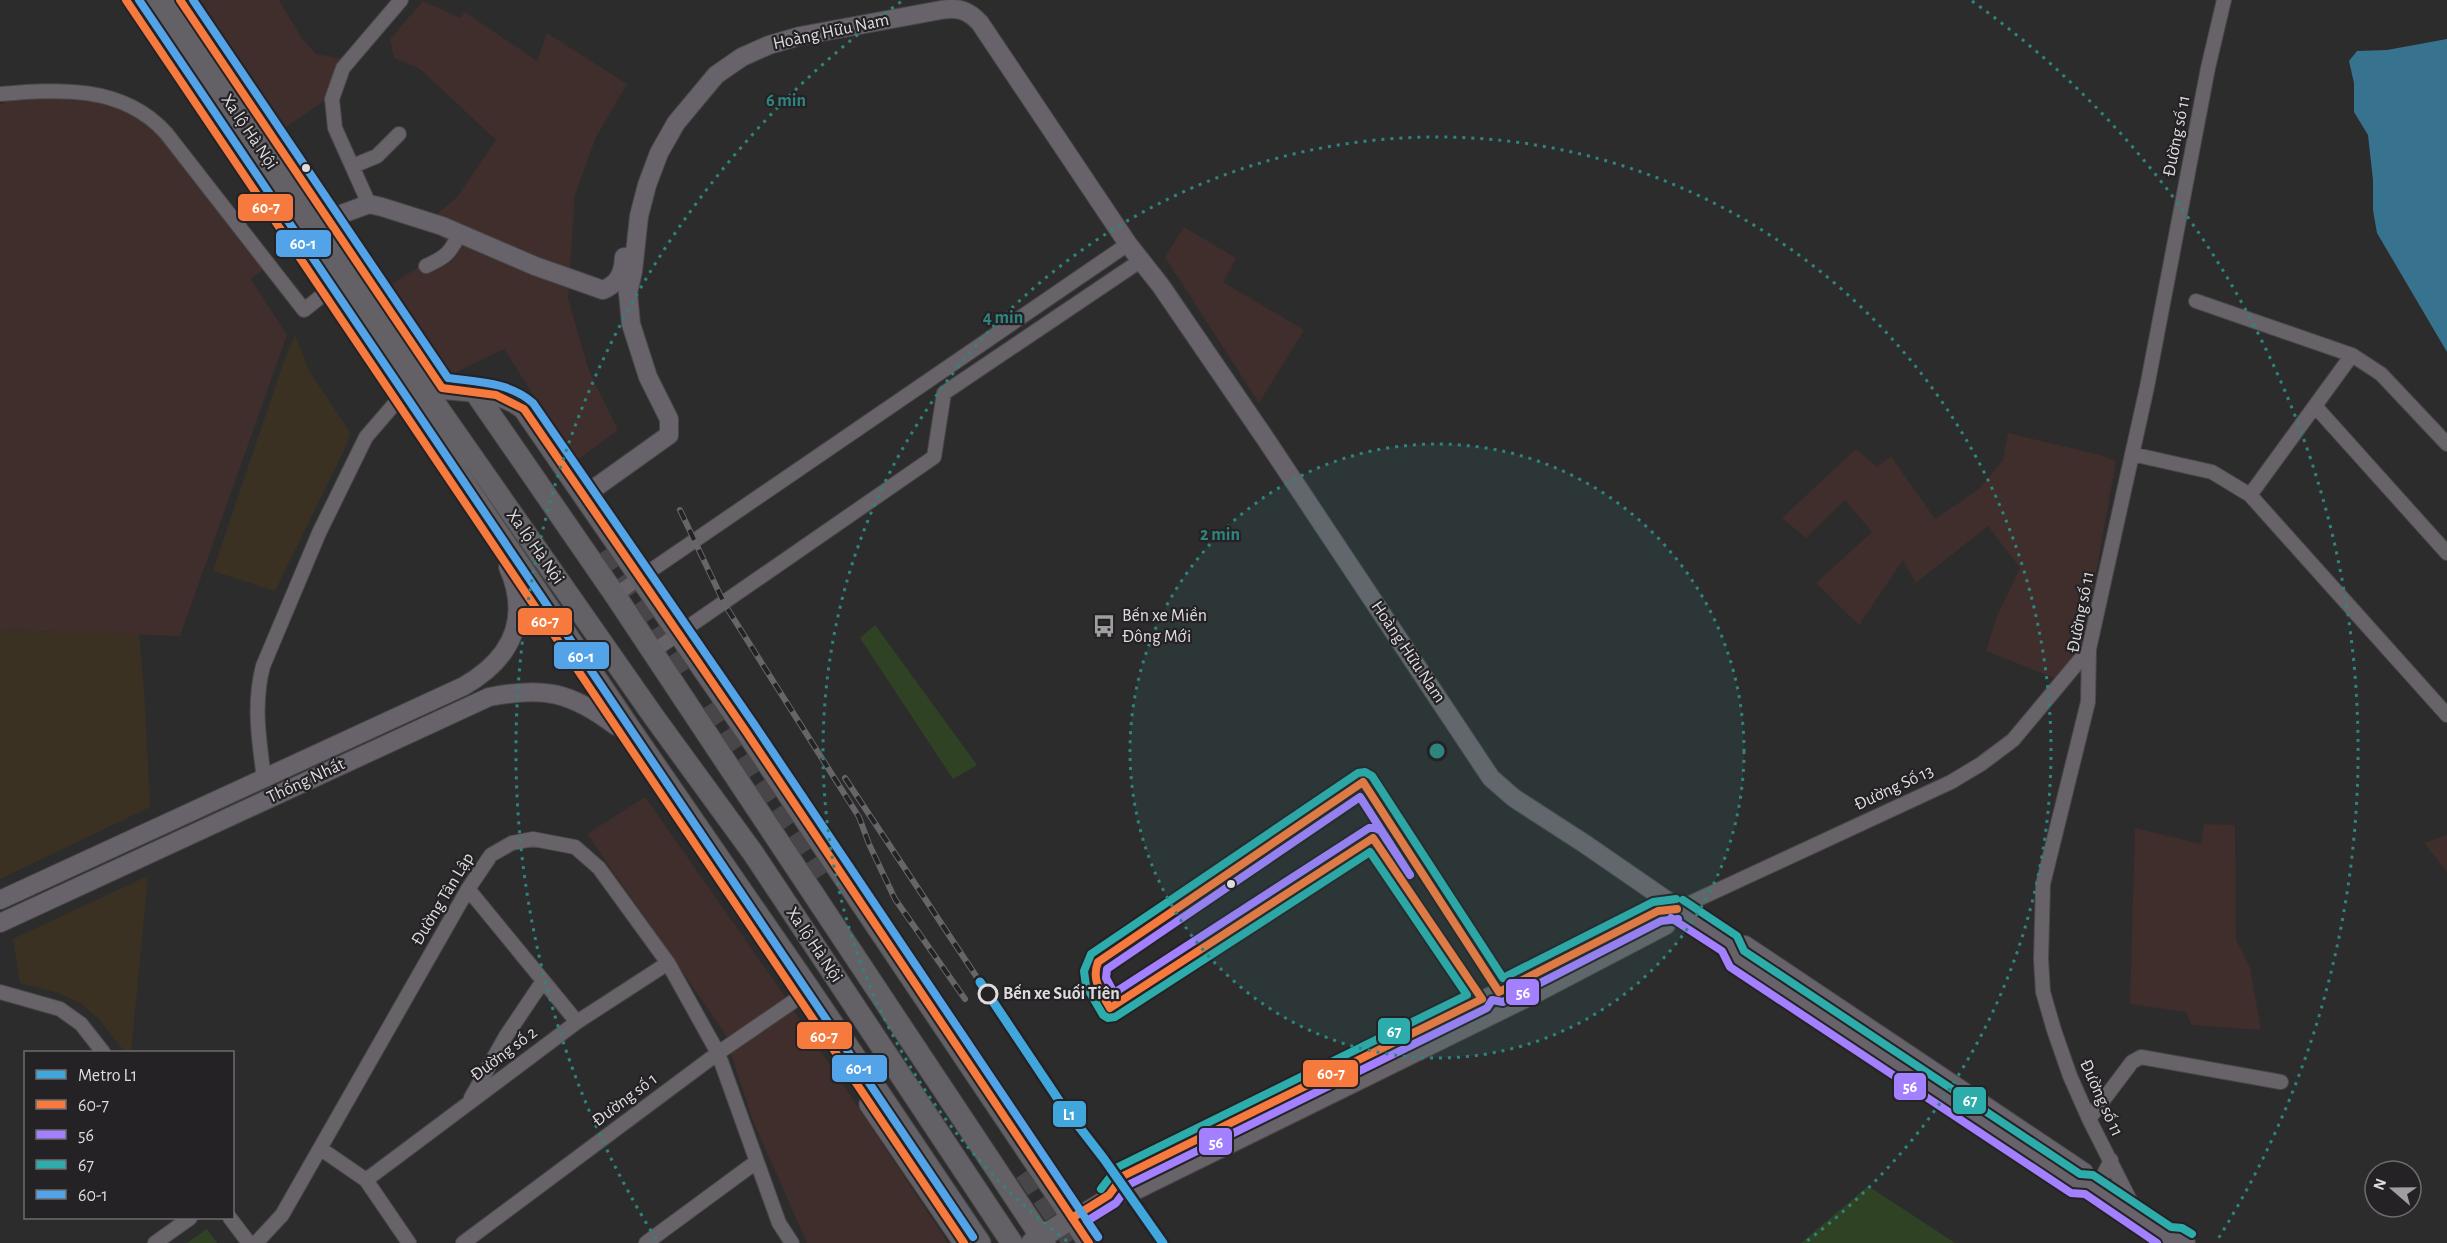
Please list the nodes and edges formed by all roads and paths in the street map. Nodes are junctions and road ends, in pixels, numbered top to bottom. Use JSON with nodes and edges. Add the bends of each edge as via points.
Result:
{"nodes":[{"id":1,"x":126,"y":0,"type":"edge"},
{"id":2,"x":138,"y":0,"type":"edge"},
{"id":3,"x":160,"y":0,"type":"edge"},
{"id":4,"x":180,"y":0,"type":"edge"},
{"id":5,"x":401,"y":0,"type":"edge"},
{"id":6,"x":947,"y":0,"type":"edge"},
{"id":7,"x":959,"y":0,"type":"edge"},
{"id":8,"x":2224,"y":0,"type":"edge"},
{"id":9,"x":0,"y":94,"type":"edge"},
{"id":10,"x":399,"y":134,"type":"dead end"},
{"id":11,"x":278,"y":159,"type":"junction"},
{"id":12,"x":353,"y":166,"type":"junction"},
{"id":13,"x":369,"y":204,"type":"junction"},
{"id":14,"x":321,"y":223,"type":"junction"},
{"id":15,"x":459,"y":233,"type":"junction"},
{"id":16,"x":1128,"y":244,"type":"junction"},
{"id":17,"x":1140,"y":261,"type":"junction"},
{"id":18,"x":426,"y":266,"type":"dead end"},
{"id":19,"x":1161,"y":286,"type":"junction"},
{"id":20,"x":328,"y":291,"type":"junction"},
{"id":21,"x":2196,"y":301,"type":"dead end"},
{"id":22,"x":2352,"y":355,"type":"junction"},
{"id":23,"x":435,"y":392,"type":"junction"},
{"id":24,"x":475,"y":392,"type":"junction"},
{"id":25,"x":500,"y":395,"type":"junction"},
{"id":26,"x":400,"y":397,"type":"junction"},
{"id":27,"x":2315,"y":406,"type":"junction"},
{"id":28,"x":2447,"y":444,"type":"edge"},
{"id":29,"x":2132,"y":454,"type":"junction"},
{"id":30,"x":585,"y":495,"type":"junction"},
{"id":31,"x":2250,"y":495,"type":"junction"},
{"id":32,"x":605,"y":550,"type":"tunnel mouth"},
{"id":33,"x":2447,"y":553,"type":"edge"},
{"id":34,"x":508,"y":567,"type":"junction"},
{"id":35,"x":641,"y":578,"type":"junction"},
{"id":36,"x":615,"y":595,"type":"junction"},
{"id":37,"x":679,"y":634,"type":"junction"},
{"id":38,"x":2089,"y":649,"type":"junction"},
{"id":39,"x":571,"y":650,"type":"junction"},
{"id":40,"x":652,"y":652,"type":"junction"},
{"id":41,"x":692,"y":678,"type":"tunnel mouth"},
{"id":42,"x":464,"y":686,"type":"junction"},
{"id":43,"x":475,"y":703,"type":"junction"},
{"id":44,"x":710,"y":704,"type":"tunnel mouth"},
{"id":45,"x":2447,"y":715,"type":"edge"},
{"id":46,"x":616,"y":726,"type":"junction"},
{"id":47,"x":264,"y":778,"type":"junction"},
{"id":48,"x":696,"y":836,"type":"junction"},
{"id":49,"x":824,"y":874,"type":"tunnel mouth"},
{"id":50,"x":468,"y":889,"type":"junction"},
{"id":51,"x":0,"y":900,"type":"edge"},
{"id":52,"x":1677,"y":909,"type":"junction"},
{"id":53,"x":0,"y":922,"type":"edge"},
{"id":54,"x":668,"y":963,"type":"junction"},
{"id":55,"x":543,"y":981,"type":"junction"},
{"id":56,"x":0,"y":992,"type":"edge"},
{"id":57,"x":804,"y":994,"type":"junction"},
{"id":58,"x":577,"y":1022,"type":"junction"},
{"id":59,"x":101,"y":1051,"type":"edge"},
{"id":60,"x":718,"y":1053,"type":"junction"},
{"id":61,"x":2281,"y":1082,"type":"dead end"},
{"id":62,"x":1287,"y":1095,"type":"junction"},
{"id":63,"x":467,"y":1105,"type":"junction"},
{"id":64,"x":1297,"y":1114,"type":"junction"},
{"id":65,"x":2089,"y":1119,"type":"junction"},
{"id":66,"x":321,"y":1149,"type":"junction"},
{"id":67,"x":2110,"y":1160,"type":"junction"},
{"id":68,"x":756,"y":1162,"type":"junction"},
{"id":69,"x":1025,"y":1173,"type":"tunnel mouth"},
{"id":70,"x":366,"y":1180,"type":"junction"},
{"id":71,"x":2088,"y":1184,"type":"junction"},
{"id":72,"x":1109,"y":1195,"type":"junction"},
{"id":73,"x":1072,"y":1218,"type":"junction"},
{"id":74,"x":2139,"y":1218,"type":"junction"},
{"id":75,"x":189,"y":1219,"type":"edge"},
{"id":76,"x":231,"y":1219,"type":"edge"},
{"id":77,"x":2169,"y":1240,"type":"edge"},
{"id":78,"x":1040,"y":1241,"type":"edge"},
{"id":79,"x":155,"y":1243,"type":"edge"},
{"id":80,"x":249,"y":1243,"type":"edge"},
{"id":81,"x":256,"y":1243,"type":"edge"},
{"id":82,"x":409,"y":1243,"type":"edge"},
{"id":83,"x":463,"y":1243,"type":"edge"},
{"id":84,"x":646,"y":1243,"type":"edge"},
{"id":85,"x":792,"y":1243,"type":"edge"},
{"id":86,"x":964,"y":1243,"type":"edge"},
{"id":87,"x":980,"y":1243,"type":"edge"},
{"id":88,"x":1012,"y":1243,"type":"edge"},
{"id":89,"x":1089,"y":1243,"type":"edge"},
{"id":90,"x":2186,"y":1243,"type":"edge"}],
"edges":[{"from":1,"to":20,"type":"highway","name":"Xa lộ Hà Nội"},
{"from":2,"to":20,"type":"highway","name":"Xa lộ Hà Nội"},
{"from":3,"to":11,"type":"highway","name":"Xa lộ Hà Nội"},
{"from":4,"to":11,"type":"highway","name":"Xa lộ Hà Nội"},
{"from":5,"to":12,"type":"street","via":[[348,62],[334,88],[335,128]]},
{"from":6,"to":15,"type":"main road","name":"Hoàng Hữu Nam","via":[[796,26],[739,49],[711,68],[676,109],[651,150],[629,215],[623,270],[616,284],[603,290]]},
{"from":7,"to":19,"type":"main road","name":"Hoàng Hữu Nam","via":[[967,1],[987,17],[1149,256]]},
{"from":8,"to":29,"type":"street","name":"Đường số 11"},
{"from":9,"to":20,"type":"street","via":[[88,93],[144,112],[166,133],[304,310]]},
{"from":10,"to":12,"type":"street","via":[[377,156]]},
{"from":11,"to":14,"type":"highway","name":"Xa lộ Hà Nội"},
{"from":12,"to":13,"type":"street"},
{"from":13,"to":14,"type":"main road"},
{"from":13,"to":15,"type":"main road","name":"Hoàng Hữu Nam"},
{"from":14,"to":23,"type":"highway","name":"Xa lộ Hà Nội"},
{"from":15,"to":18,"type":"street","via":[[450,252]]},
{"from":16,"to":17,"type":"main road","name":"Hoàng Hữu Nam"},
{"from":16,"to":30,"type":"main road","name":"Hoàng Hữu Nam","via":[[980,23],[964,10],[952,8],[800,36],[742,57],[716,75],[676,123],[659,153],[639,216],[628,293],[631,324],[648,377],[669,418],[669,435]]},
{"from":16,"to":35,"type":"street"},
{"from":17,"to":19,"type":"main road","name":"Hoàng Hữu Nam"},
{"from":17,"to":37,"type":"street","via":[[944,393],[934,458]]},
{"from":19,"to":52,"type":"main road","name":"Hoàng Hữu Nam","via":[[1491,778],[1514,798]]},
{"from":20,"to":26,"type":"highway","name":"Xa lộ Hà Nội"},
{"from":21,"to":22,"type":"street"},
{"from":22,"to":27,"type":"street"},
{"from":22,"to":28,"type":"street","via":[[2382,374]]},
{"from":23,"to":24,"type":"highway"},
{"from":23,"to":88,"type":"highway","name":"Xa lộ Hà Nội","via":[[654,717],[753,854]]},
{"from":24,"to":25,"type":"highway"},
{"from":24,"to":36,"type":"highway","name":"Xa lộ Hà Nội"},
{"from":25,"to":30,"type":"highway","via":[[524,409]]},
{"from":25,"to":32,"type":"highway"},
{"from":26,"to":34,"type":"highway","name":"Xa lộ Hà Nội"},
{"from":26,"to":39,"type":"highway","name":"Xa lộ Hà Nội"},
{"from":26,"to":47,"type":"street","via":[[366,436],[319,533],[263,666],[256,711]]},
{"from":27,"to":31,"type":"street"},
{"from":27,"to":33,"type":"street"},
{"from":29,"to":31,"type":"street","via":[[2212,472]]},
{"from":29,"to":38,"type":"street","name":"Đường số 11"},
{"from":30,"to":35,"type":"highway"},
{"from":31,"to":45,"type":"street"},
{"from":34,"to":39,"type":"highway","name":"Xa lộ Hà Nội"},
{"from":34,"to":42,"type":"main road","name":"Thống Nhất","via":[[518,601],[513,636],[494,666]]},
{"from":35,"to":36,"type":"street"},
{"from":35,"to":37,"type":"highway"},
{"from":36,"to":40,"type":"highway","name":"Xa lộ Hà Nội"},
{"from":37,"to":40,"type":"street"},
{"from":37,"to":73,"type":"highway"},
{"from":38,"to":52,"type":"street","name":"Đường Số 13","via":[[2013,741],[1981,764],[1919,797]]},
{"from":38,"to":65,"type":"street","name":"Đường số 11","via":[[2088,702],[2043,884],[2040,934],[2043,992]]},
{"from":39,"to":46,"type":"highway","name":"Xa lộ Hà Nội"},
{"from":39,"to":48,"type":"highway","name":"Xa lộ Hà Nội"},
{"from":40,"to":78,"type":"highway","name":"Xa lộ Hà Nội"},
{"from":41,"to":44,"type":"highway"},
{"from":42,"to":43,"type":"main road"},
{"from":42,"to":47,"type":"main road","name":"Thống Nhất"},
{"from":43,"to":46,"type":"main road","name":"Thống Nhất","via":[[519,691],[550,693],[579,701]]},
{"from":43,"to":53,"type":"main road","name":"Thống Nhất"},
{"from":46,"to":48,"type":"highway","name":"Xa lộ Hà Nội"},
{"from":47,"to":51,"type":"main road","name":"Thống Nhất"},
{"from":48,"to":57,"type":"highway","name":"Xa lộ Hà Nội"},
{"from":49,"to":69,"type":"highway"},
{"from":50,"to":54,"type":"street","name":"Đường Tân Lập","via":[[491,855],[512,843],[532,839],[575,847],[599,868]]},
{"from":50,"to":55,"type":"street"},
{"from":50,"to":66,"type":"street","name":"Đường Tân Lập"},
{"from":52,"to":62,"type":"street","name":"Đường Số 13","via":[[1658,911]]},
{"from":52,"to":64,"type":"street","name":"Đường Số 13","via":[[1667,927]]},
{"from":52,"to":71,"type":"main road","name":"Hoàng Hữu Nam","via":[[1730,944],[1736,958],[2077,1184]]},
{"from":54,"to":58,"type":"street","name":"Đường số 2"},
{"from":54,"to":60,"type":"street","name":"Đường Tân Lập"},
{"from":55,"to":58,"type":"street"},
{"from":55,"to":63,"type":"street"},
{"from":56,"to":59,"type":"street","via":[[60,1009],[81,1024]]},
{"from":57,"to":60,"type":"street","name":"Đường số 1"},
{"from":57,"to":86,"type":"highway","name":"Xa lộ Hà Nội"},
{"from":57,"to":87,"type":"highway","name":"Xa lộ Hà Nội"},
{"from":58,"to":63,"type":"street","name":"Đường số 2"},
{"from":60,"to":68,"type":"street","name":"Đường Tân Lập"},
{"from":60,"to":83,"type":"street","name":"Đường số 1"},
{"from":61,"to":65,"type":"street","via":[[2141,1057],[2132,1062]]},
{"from":62,"to":64,"type":"street"},
{"from":62,"to":72,"type":"street","name":"Đường Số 13","via":[[1123,1176]]},
{"from":63,"to":70,"type":"street","name":"Đường số 2"},
{"from":64,"to":72,"type":"street","name":"Đường Số 13","via":[[1134,1194]]},
{"from":65,"to":67,"type":"street","name":"Đường số 11"},
{"from":66,"to":70,"type":"street"},
{"from":66,"to":81,"type":"street","name":"Đường Tân Lập","via":[[282,1215]]},
{"from":67,"to":71,"type":"street","via":[[2103,1176]]},
{"from":67,"to":74,"type":"street","name":"Đường số 11"},
{"from":68,"to":84,"type":"street"},
{"from":68,"to":85,"type":"street","name":"Đường Tân Lập","via":[[779,1223]]},
{"from":70,"to":82,"type":"street"},
{"from":71,"to":74,"type":"main road","name":"Hoàng Hữu Nam"},
{"from":72,"to":73,"type":"street","name":"Đường Số 13"},
{"from":73,"to":78,"type":"highway"},
{"from":73,"to":89,"type":"highway"},
{"from":74,"to":77,"type":"main road","name":"Hoàng Hữu Nam"},
{"from":75,"to":79,"type":"street"},
{"from":76,"to":80,"type":"street"},
{"from":77,"to":90,"type":"main road","name":"Hoàng Hữu Nam","via":[[2178,1238]]}]}
